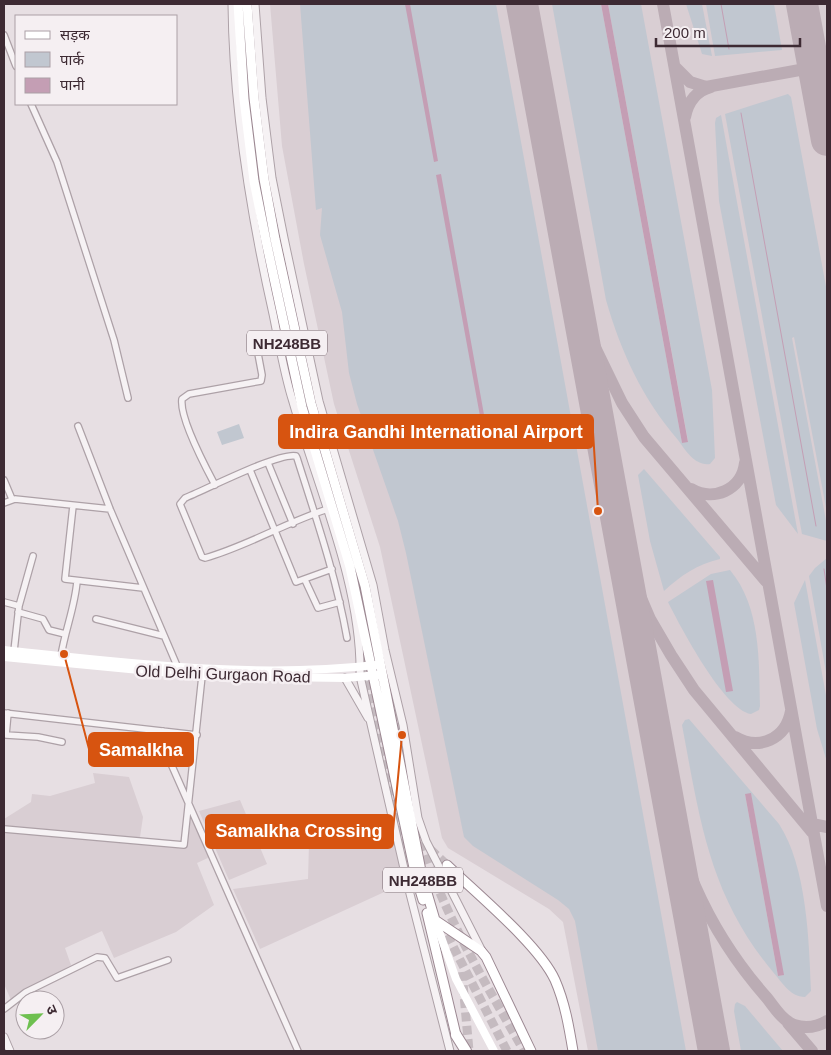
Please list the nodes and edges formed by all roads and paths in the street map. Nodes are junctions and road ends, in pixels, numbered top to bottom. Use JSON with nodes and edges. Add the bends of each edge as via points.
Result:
{"nodes":[{"id":1,"x":232,"y":4,"type":"edge"},
{"id":2,"x":238,"y":4,"type":"edge"},
{"id":3,"x":248,"y":4,"type":"edge"},
{"id":4,"x":255,"y":4,"type":"edge"},
{"id":5,"x":4,"y":36,"type":"edge"},
{"id":6,"x":15,"y":64,"type":"edge"},
{"id":7,"x":32,"y":105,"type":"edge"},
{"id":8,"x":256,"y":343,"type":"dead end"},
{"id":9,"x":128,"y":398,"type":"dead end"},
{"id":10,"x":78,"y":426,"type":"dead end"},
{"id":11,"x":268,"y":463,"type":"junction"},
{"id":12,"x":250,"y":470,"type":"junction"},
{"id":13,"x":4,"y":480,"type":"edge"},
{"id":14,"x":215,"y":485,"type":"junction"},
{"id":15,"x":12,"y":499,"type":"junction"},
{"id":16,"x":4,"y":503,"type":"edge"},
{"id":17,"x":342,"y":504,"type":"junction"},
{"id":18,"x":73,"y":506,"type":"junction"},
{"id":19,"x":330,"y":508,"type":"junction"},
{"id":20,"x":110,"y":509,"type":"junction"},
{"id":21,"x":315,"y":514,"type":"junction"},
{"id":22,"x":293,"y":524,"type":"junction"},
{"id":23,"x":276,"y":531,"type":"junction"},
{"id":24,"x":33,"y":556,"type":"dead end"},
{"id":25,"x":332,"y":570,"type":"junction"},
{"id":26,"x":305,"y":580,"type":"junction"},
{"id":27,"x":77,"y":581,"type":"junction"},
{"id":28,"x":143,"y":588,"type":"junction"},
{"id":29,"x":4,"y":602,"type":"edge"},
{"id":30,"x":340,"y":602,"type":"junction"},
{"id":31,"x":18,"y":609,"type":"junction"},
{"id":32,"x":96,"y":619,"type":"dead end"},
{"id":33,"x":64,"y":634,"type":"junction"},
{"id":34,"x":164,"y":636,"type":"junction"},
{"id":35,"x":347,"y":638,"type":"dead end"},
{"id":36,"x":4,"y":650,"type":"edge"},
{"id":37,"x":14,"y":651,"type":"junction"},
{"id":38,"x":62,"y":656,"type":"junction"},
{"id":39,"x":4,"y":657,"type":"edge"},
{"id":40,"x":380,"y":664,"type":"junction"},
{"id":41,"x":370,"y":665,"type":"junction"},
{"id":42,"x":360,"y":667,"type":"junction"},
{"id":43,"x":175,"y":670,"type":"junction"},
{"id":44,"x":382,"y":674,"type":"junction"},
{"id":45,"x":202,"y":676,"type":"junction"},
{"id":46,"x":360,"y":676,"type":"junction"},
{"id":47,"x":372,"y":676,"type":"junction"},
{"id":48,"x":346,"y":678,"type":"junction"},
{"id":49,"x":6,"y":713,"type":"edge"},
{"id":50,"x":163,"y":731,"type":"junction"},
{"id":51,"x":374,"y":732,"type":"junction"},
{"id":52,"x":197,"y":735,"type":"junction"},
{"id":53,"x":62,"y":742,"type":"dead end"},
{"id":54,"x":190,"y":803,"type":"junction"},
{"id":55,"x":4,"y":829,"type":"edge"},
{"id":56,"x":447,"y":865,"type":"tunnel mouth"},
{"id":57,"x":435,"y":920,"type":"junction"},
{"id":58,"x":484,"y":954,"type":"junction"},
{"id":59,"x":168,"y":960,"type":"dead end"},
{"id":60,"x":4,"y":1009,"type":"edge"},
{"id":61,"x":456,"y":1034,"type":"junction"},
{"id":62,"x":4,"y":1037,"type":"edge"},
{"id":63,"x":10,"y":1051,"type":"edge"},
{"id":64,"x":298,"y":1051,"type":"edge"},
{"id":65,"x":450,"y":1051,"type":"edge"},
{"id":66,"x":460,"y":1051,"type":"edge"},
{"id":67,"x":466,"y":1051,"type":"edge"},
{"id":68,"x":494,"y":1051,"type":"edge"},
{"id":69,"x":531,"y":1051,"type":"edge"},
{"id":70,"x":573,"y":1051,"type":"edge"}],
"edges":[{"from":1,"to":19,"type":"street","via":[[243,157],[255,232],[292,400]]},
{"from":2,"to":19,"type":"highway","number":"NH248BB","via":[[244,99],[254,181],[302,406]]},
{"from":3,"to":17,"type":"highway","number":"NH248BB","via":[[254,98],[264,179],[311,403]]},
{"from":4,"to":58,"type":"street","via":[[262,98],[272,178],[284,238],[319,402],[373,585],[403,725],[418,818],[426,841]]},
{"from":5,"to":6,"type":"street"},
{"from":7,"to":9,"type":"street","via":[[57,162],[114,340]]},
{"from":8,"to":14,"type":"street","via":[[261,381],[189,394],[182,399],[192,438]]},
{"from":10,"to":20,"type":"street"},
{"from":11,"to":12,"type":"street"},
{"from":11,"to":21,"type":"street","via":[[288,456],[297,458]]},
{"from":11,"to":22,"type":"street"},
{"from":12,"to":14,"type":"street"},
{"from":12,"to":23,"type":"street"},
{"from":13,"to":15,"type":"street"},
{"from":14,"to":23,"type":"street","via":[[185,498],[180,504],[203,558]]},
{"from":15,"to":16,"type":"street"},
{"from":15,"to":18,"type":"street"},
{"from":17,"to":19,"type":"street"},
{"from":17,"to":40,"type":"highway","number":"NH248BB","via":[[365,586]]},
{"from":18,"to":20,"type":"street"},
{"from":18,"to":27,"type":"street","via":[[65,579]]},
{"from":19,"to":21,"type":"street"},
{"from":19,"to":41,"type":"highway","number":"NH248BB","via":[[350,567]]},
{"from":19,"to":42,"type":"street","via":[[343,561]]},
{"from":20,"to":28,"type":"street"},
{"from":21,"to":22,"type":"street"},
{"from":21,"to":25,"type":"street"},
{"from":22,"to":23,"type":"street"},
{"from":23,"to":26,"type":"street","via":[[296,581]]},
{"from":24,"to":31,"type":"street"},
{"from":25,"to":26,"type":"street"},
{"from":25,"to":30,"type":"street"},
{"from":26,"to":30,"type":"street","via":[[318,607]]},
{"from":27,"to":28,"type":"street"},
{"from":27,"to":33,"type":"street","via":[[75,603]]},
{"from":28,"to":34,"type":"street"},
{"from":29,"to":31,"type":"street"},
{"from":30,"to":35,"type":"street"},
{"from":31,"to":33,"type":"street","via":[[43,619],[49,630]]},
{"from":31,"to":37,"type":"street"},
{"from":32,"to":34,"type":"street"},
{"from":33,"to":38,"type":"street"},
{"from":34,"to":43,"type":"street"},
{"from":36,"to":37,"type":"main road","name":"Old Delhi Gurgaon Road"},
{"from":37,"to":38,"type":"main road","name":"Old Delhi Gurgaon Road"},
{"from":38,"to":43,"type":"main road","name":"Old Delhi Gurgaon Road"},
{"from":39,"to":43,"type":"main road","name":"Old Delhi Gurgaon Road"},
{"from":40,"to":41,"type":"main road","name":"Old Delhi Gurgaon Road"},
{"from":40,"to":44,"type":"highway","number":"NH248BB"},
{"from":41,"to":42,"type":"main road","name":"Old Delhi Gurgaon Road"},
{"from":41,"to":47,"type":"highway","number":"NH248BB"},
{"from":42,"to":43,"type":"main road","name":"Old Delhi Gurgaon Road"},
{"from":42,"to":46,"type":"street"},
{"from":43,"to":45,"type":"main road","name":"Old Delhi Gurgaon Road"},
{"from":44,"to":47,"type":"main road","name":"Old Delhi Gurgaon Road"},
{"from":44,"to":57,"type":"highway","number":"NH248BB","via":[[422,876]]},
{"from":45,"to":48,"type":"main road","name":"Old Delhi Gurgaon Road"},
{"from":45,"to":52,"type":"street"},
{"from":46,"to":47,"type":"main road","name":"Old Delhi Gurgaon Road"},
{"from":46,"to":48,"type":"main road","name":"Old Delhi Gurgaon Road"},
{"from":46,"to":51,"type":"street"},
{"from":47,"to":61,"type":"highway","number":"NH248BB","via":[[416,877],[435,940]]},
{"from":48,"to":51,"type":"street"},
{"from":49,"to":50,"type":"street"},
{"from":49,"to":53,"type":"street","via":[[6,735]]},
{"from":50,"to":52,"type":"street"},
{"from":50,"to":54,"type":"street","via":[[166,751]]},
{"from":51,"to":65,"type":"street","via":[[408,886]]},
{"from":52,"to":54,"type":"street"},
{"from":54,"to":55,"type":"street","via":[[183,846]]},
{"from":54,"to":64,"type":"street"},
{"from":56,"to":70,"type":"highway","via":[[544,963],[562,997]]},
{"from":57,"to":58,"type":"highway"},
{"from":57,"to":68,"type":"main road","via":[[456,979]]},
{"from":58,"to":69,"type":"highway"},
{"from":59,"to":60,"type":"street","via":[[118,978],[106,958],[97,956],[26,992]]},
{"from":61,"to":66,"type":"main road"},
{"from":61,"to":67,"type":"highway"},
{"from":62,"to":63,"type":"street"}]}
